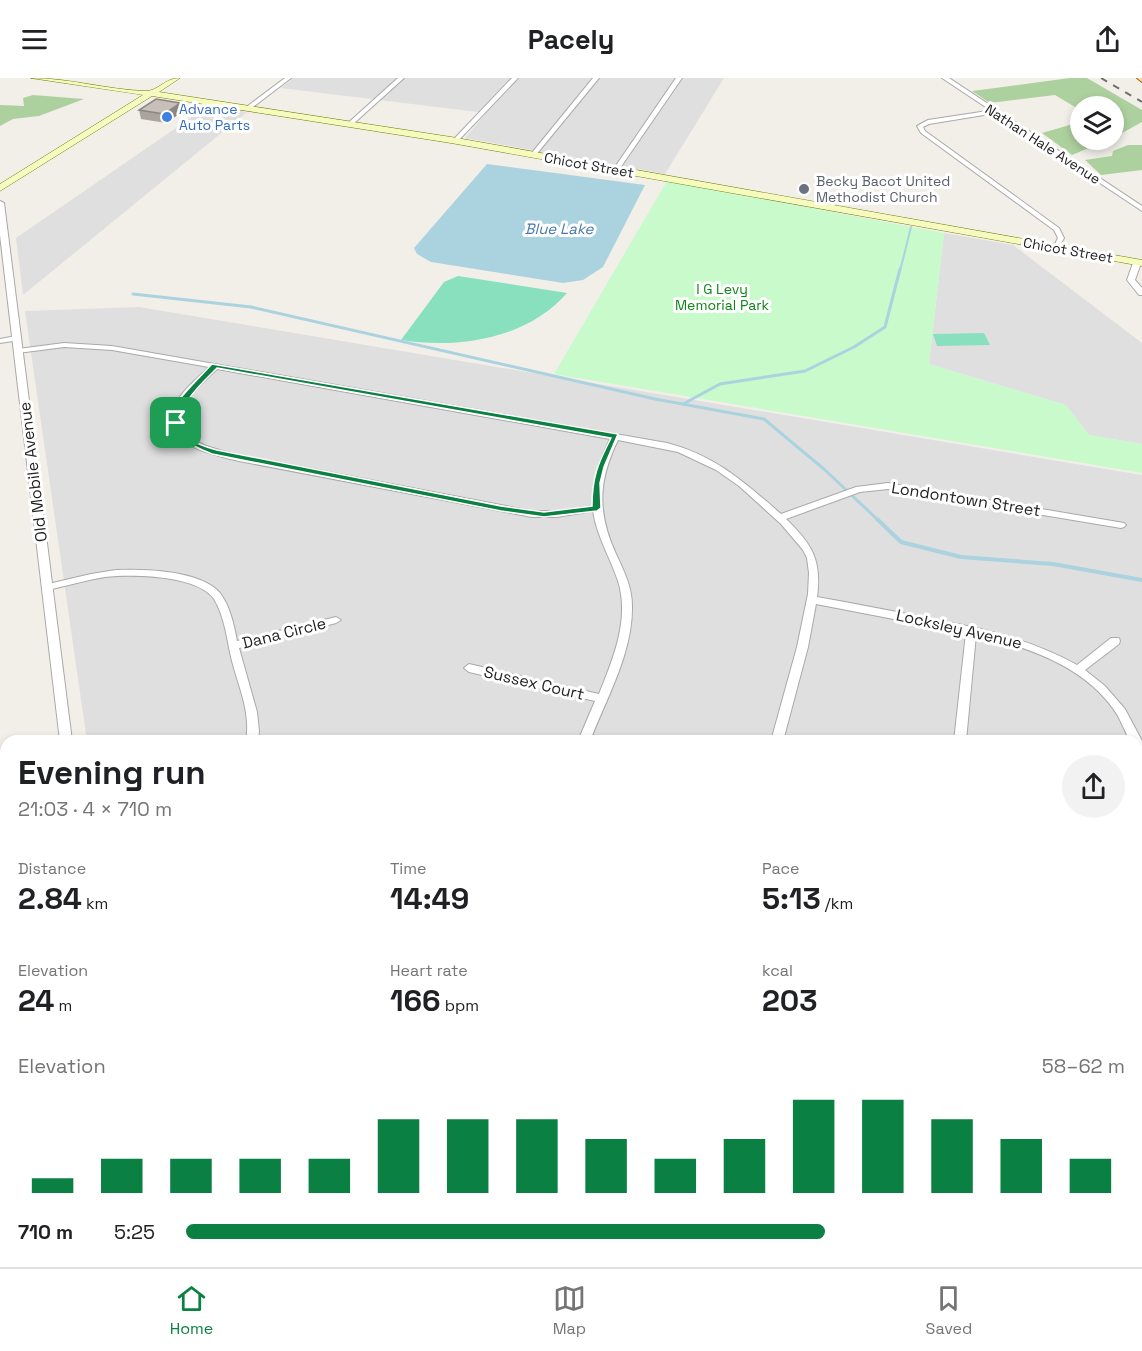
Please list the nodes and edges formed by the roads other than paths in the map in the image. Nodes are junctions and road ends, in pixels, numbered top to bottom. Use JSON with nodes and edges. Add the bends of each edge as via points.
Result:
{"nodes":[{"id":1,"x":35,"y":78,"type":"edge"},
{"id":2,"x":176,"y":78,"type":"edge"},
{"id":3,"x":288,"y":78,"type":"edge"},
{"id":4,"x":401,"y":78,"type":"edge"},
{"id":5,"x":514,"y":78,"type":"edge"},
{"id":6,"x":596,"y":78,"type":"edge"},
{"id":7,"x":679,"y":78,"type":"edge"},
{"id":8,"x":945,"y":78,"type":"edge"},
{"id":9,"x":69,"y":80,"type":"edge"},
{"id":10,"x":152,"y":94,"type":"junction"},
{"id":11,"x":247,"y":109,"type":"junction"},
{"id":12,"x":994,"y":112,"type":"junction"},
{"id":13,"x":350,"y":124,"type":"junction"},
{"id":14,"x":455,"y":141,"type":"junction"},
{"id":15,"x":533,"y":155,"type":"junction"},
{"id":16,"x":616,"y":170,"type":"junction"},
{"id":17,"x":0,"y":188,"type":"edge"},
{"id":18,"x":0,"y":203,"type":"edge"},
{"id":19,"x":1142,"y":209,"type":"edge"},
{"id":20,"x":1056,"y":248,"type":"junction"},
{"id":21,"x":1140,"y":263,"type":"edge"},
{"id":22,"x":1142,"y":292,"type":"edge"},
{"id":23,"x":16,"y":338,"type":"junction"},
{"id":24,"x":0,"y":341,"type":"edge"},
{"id":25,"x":18,"y":351,"type":"junction"},
{"id":26,"x":215,"y":366,"type":"junction"},
{"id":27,"x":616,"y":436,"type":"junction"},
{"id":28,"x":597,"y":508,"type":"junction"},
{"id":29,"x":779,"y":518,"type":"junction"},
{"id":30,"x":1121,"y":525,"type":"dead end"},
{"id":31,"x":47,"y":587,"type":"junction"},
{"id":32,"x":813,"y":600,"type":"junction"},
{"id":33,"x":336,"y":620,"type":"dead end"},
{"id":34,"x":971,"y":630,"type":"junction"},
{"id":35,"x":1115,"y":640,"type":"dead end"},
{"id":36,"x":233,"y":646,"type":"junction"},
{"id":37,"x":469,"y":668,"type":"dead end"},
{"id":38,"x":1077,"y":670,"type":"junction"},
{"id":39,"x":600,"y":698,"type":"junction"},
{"id":40,"x":65,"y":735,"type":"edge"},
{"id":41,"x":253,"y":735,"type":"edge"},
{"id":42,"x":586,"y":735,"type":"edge"},
{"id":43,"x":779,"y":735,"type":"edge"},
{"id":44,"x":961,"y":735,"type":"edge"},
{"id":45,"x":1133,"y":735,"type":"edge"}],
"edges":[{"from":1,"to":9,"type":"main road","name":"Chicot Street"},
{"from":2,"to":10,"type":"main road"},
{"from":3,"to":11,"type":"street"},
{"from":4,"to":13,"type":"street"},
{"from":5,"to":14,"type":"street"},
{"from":6,"to":15,"type":"street"},
{"from":7,"to":16,"type":"street"},
{"from":8,"to":12,"type":"street","name":"Nathan Hale Avenue"},
{"from":9,"to":10,"type":"main road","name":"Chicot Street"},
{"from":10,"to":11,"type":"main road","name":"Chicot Street"},
{"from":10,"to":17,"type":"main road"},
{"from":11,"to":13,"type":"main road","name":"Chicot Street"},
{"from":12,"to":19,"type":"street","name":"Nathan Hale Avenue"},
{"from":12,"to":20,"type":"street","via":[[920,124],[923,132],[1057,229],[1061,238]]},
{"from":13,"to":14,"type":"main road","name":"Chicot Street"},
{"from":14,"to":15,"type":"main road","name":"Chicot Street"},
{"from":15,"to":16,"type":"main road","name":"Chicot Street"},
{"from":16,"to":20,"type":"main road","name":"Chicot Street"},
{"from":18,"to":23,"type":"street","name":"Old Mobile Avenue"},
{"from":20,"to":21,"type":"main road","name":"Chicot Street"},
{"from":21,"to":22,"type":"street","via":[[1131,280]]},
{"from":23,"to":24,"type":"street"},
{"from":23,"to":25,"type":"street","name":"Old Mobile Avenue"},
{"from":25,"to":26,"type":"street","via":[[47,346],[98,346]]},
{"from":25,"to":31,"type":"street","name":"Old Mobile Avenue"},
{"from":26,"to":27,"type":"street"},
{"from":26,"to":28,"type":"street","via":[[183,400],[175,416],[178,431],[201,448],[532,514]]},
{"from":27,"to":28,"type":"street","via":[[600,467]]},
{"from":27,"to":29,"type":"street","via":[[683,450],[711,461],[738,479]]},
{"from":28,"to":39,"type":"street","via":[[610,552],[623,578],[627,612],[617,657]]},
{"from":29,"to":30,"type":"street","name":"Londontown Street","via":[[859,489],[888,486]]},
{"from":29,"to":32,"type":"street","via":[[801,539],[812,558],[816,582]]},
{"from":31,"to":36,"type":"street","via":[[121,573],[202,584],[221,603]]},
{"from":31,"to":40,"type":"street","name":"Old Mobile Avenue"},
{"from":32,"to":34,"type":"street","name":"Locksley Avenue"},
{"from":32,"to":43,"type":"street"},
{"from":33,"to":36,"type":"street","name":"Dana Circle"},
{"from":34,"to":38,"type":"street","name":"Locksley Avenue","via":[[1044,650]]},
{"from":34,"to":44,"type":"street"},
{"from":35,"to":38,"type":"street"},
{"from":36,"to":41,"type":"street","via":[[252,712]]},
{"from":37,"to":39,"type":"street","name":"Sussex Court"},
{"from":38,"to":45,"type":"street","name":"Locksley Avenue","via":[[1110,698]]},
{"from":39,"to":42,"type":"street"}]}
